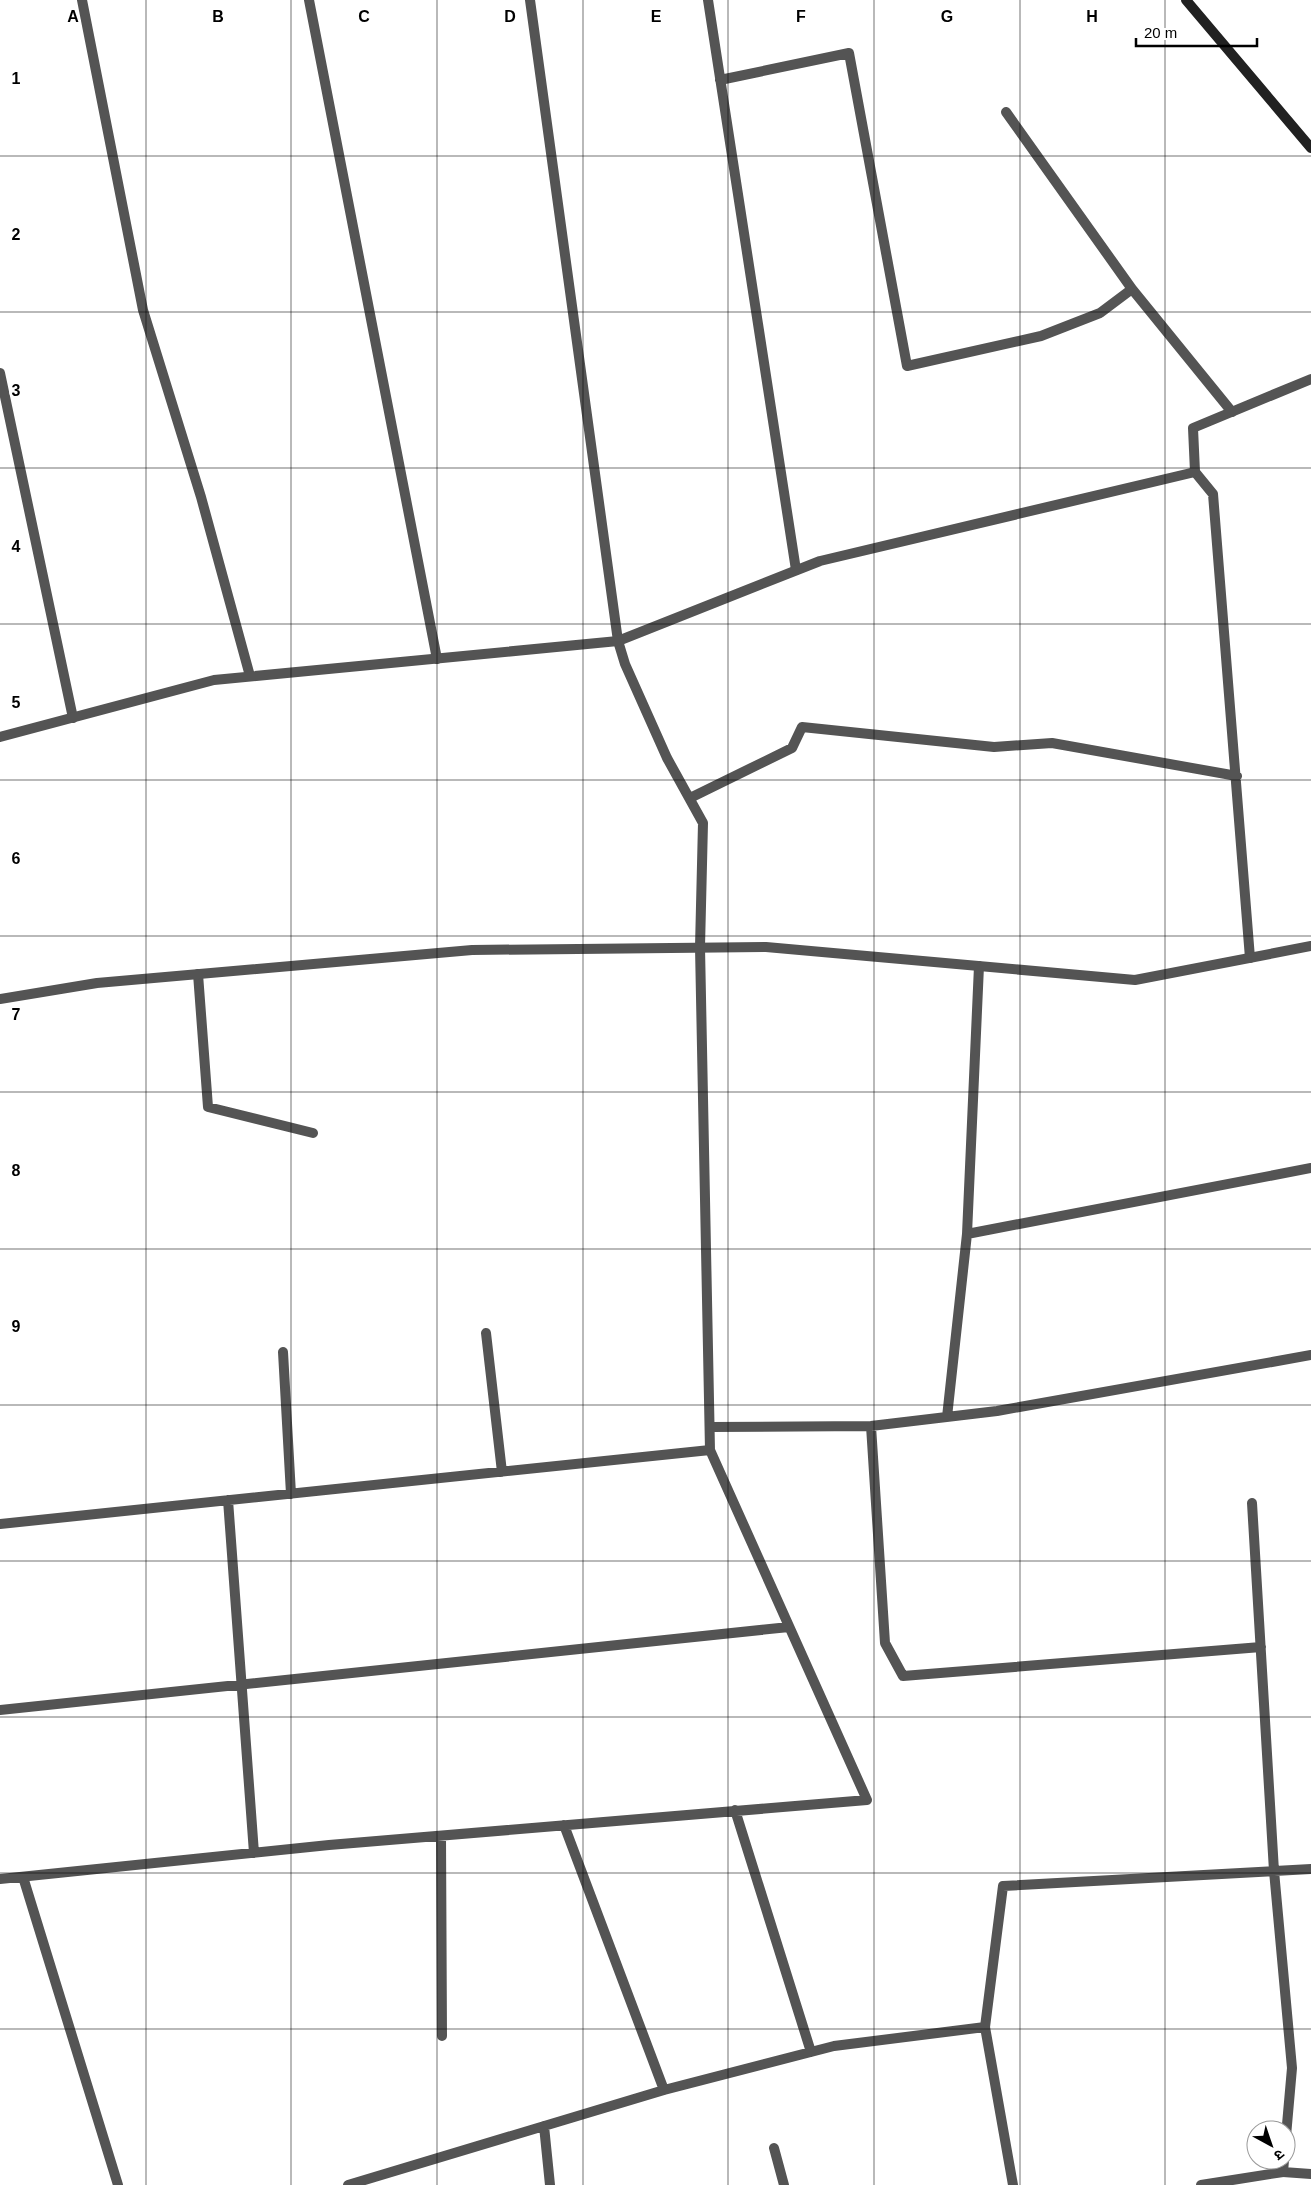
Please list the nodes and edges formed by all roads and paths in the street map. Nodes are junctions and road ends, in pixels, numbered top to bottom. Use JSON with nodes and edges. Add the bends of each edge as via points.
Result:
{"nodes":[{"id":1,"x":82,"y":0,"type":"edge"},
{"id":2,"x":309,"y":0,"type":"edge"},
{"id":3,"x":530,"y":0,"type":"edge"},
{"id":4,"x":708,"y":0,"type":"edge"},
{"id":5,"x":1186,"y":0,"type":"edge"},
{"id":6,"x":720,"y":80,"type":"junction"},
{"id":7,"x":1006,"y":112,"type":"dead end"},
{"id":8,"x":1311,"y":148,"type":"edge"},
{"id":9,"x":1132,"y":289,"type":"junction"},
{"id":10,"x":0,"y":373,"type":"edge"},
{"id":11,"x":1311,"y":379,"type":"edge"},
{"id":12,"x":1232,"y":412,"type":"junction"},
{"id":13,"x":1195,"y":472,"type":"junction"},
{"id":14,"x":796,"y":570,"type":"junction"},
{"id":15,"x":618,"y":641,"type":"junction"},
{"id":16,"x":437,"y":659,"type":"junction"},
{"id":17,"x":250,"y":676,"type":"junction"},
{"id":18,"x":73,"y":718,"type":"junction"},
{"id":19,"x":0,"y":737,"type":"edge"},
{"id":20,"x":1237,"y":776,"type":"junction"},
{"id":21,"x":690,"y":798,"type":"junction"},
{"id":22,"x":1311,"y":946,"type":"edge"},
{"id":23,"x":700,"y":947,"type":"junction"},
{"id":24,"x":1250,"y":958,"type":"junction"},
{"id":25,"x":979,"y":966,"type":"junction"},
{"id":26,"x":198,"y":974,"type":"junction"},
{"id":27,"x":0,"y":999,"type":"edge"},
{"id":28,"x":313,"y":1133,"type":"dead end"},
{"id":29,"x":1311,"y":1168,"type":"edge"},
{"id":30,"x":967,"y":1234,"type":"junction"},
{"id":31,"x":486,"y":1333,"type":"dead end"},
{"id":32,"x":283,"y":1352,"type":"dead end"},
{"id":33,"x":1311,"y":1355,"type":"edge"},
{"id":34,"x":947,"y":1417,"type":"junction"},
{"id":35,"x":871,"y":1426,"type":"junction"},
{"id":36,"x":710,"y":1427,"type":"junction"},
{"id":37,"x":710,"y":1450,"type":"junction"},
{"id":38,"x":502,"y":1472,"type":"junction"},
{"id":39,"x":291,"y":1494,"type":"junction"},
{"id":40,"x":228,"y":1500,"type":"junction"},
{"id":41,"x":1252,"y":1503,"type":"dead end"},
{"id":42,"x":0,"y":1524,"type":"edge"},
{"id":43,"x":789,"y":1627,"type":"junction"},
{"id":44,"x":1261,"y":1647,"type":"junction"},
{"id":45,"x":241,"y":1685,"type":"junction"},
{"id":46,"x":0,"y":1710,"type":"edge"},
{"id":47,"x":735,"y":1810,"type":"junction"},
{"id":48,"x":564,"y":1825,"type":"junction"},
{"id":49,"x":440,"y":1836,"type":"junction"},
{"id":50,"x":254,"y":1853,"type":"junction"},
{"id":51,"x":1311,"y":1869,"type":"edge"},
{"id":52,"x":1274,"y":1871,"type":"junction"},
{"id":53,"x":23,"y":1877,"type":"junction"},
{"id":54,"x":0,"y":1879,"type":"edge"},
{"id":55,"x":985,"y":2027,"type":"junction"},
{"id":56,"x":442,"y":2036,"type":"dead end"},
{"id":57,"x":811,"y":2052,"type":"junction"},
{"id":58,"x":664,"y":2090,"type":"junction"},
{"id":59,"x":1287,"y":2120,"type":"edge"},
{"id":60,"x":544,"y":2126,"type":"junction"},
{"id":61,"x":774,"y":2148,"type":"dead end"},
{"id":62,"x":1283,"y":2172,"type":"joint"},
{"id":63,"x":1311,"y":2174,"type":"edge"},
{"id":64,"x":118,"y":2185,"type":"edge"},
{"id":65,"x":348,"y":2185,"type":"edge"},
{"id":66,"x":550,"y":2185,"type":"edge"},
{"id":67,"x":784,"y":2185,"type":"edge"},
{"id":68,"x":1013,"y":2185,"type":"edge"},
{"id":69,"x":1201,"y":2185,"type":"edge"}],
"edges":[{"from":1,"to":17,"type":"street","via":[[143,310],[201,496]]},
{"from":2,"to":16,"type":"street"},
{"from":3,"to":15,"type":"street"},
{"from":4,"to":6,"type":"street"},
{"from":5,"to":8,"type":"street"},
{"from":6,"to":9,"type":"street","via":[[849,53],[907,366],[1041,336],[1100,313]]},
{"from":6,"to":14,"type":"street"},
{"from":7,"to":9,"type":"street"},
{"from":9,"to":12,"type":"street"},
{"from":10,"to":18,"type":"street"},
{"from":11,"to":12,"type":"street"},
{"from":12,"to":13,"type":"street","via":[[1194,428]]},
{"from":13,"to":14,"type":"street","via":[[820,561]]},
{"from":13,"to":20,"type":"street","via":[[1213,494]]},
{"from":14,"to":15,"type":"street"},
{"from":15,"to":16,"type":"street"},
{"from":15,"to":21,"type":"street","via":[[667,758]]},
{"from":16,"to":17,"type":"street"},
{"from":17,"to":18,"type":"street","via":[[214,680]]},
{"from":18,"to":19,"type":"street"},
{"from":20,"to":21,"type":"street","via":[[1052,743],[994,747],[802,727],[792,748]]},
{"from":20,"to":24,"type":"street"},
{"from":21,"to":23,"type":"street","via":[[703,822]]},
{"from":22,"to":24,"type":"street"},
{"from":23,"to":25,"type":"street","via":[[766,947]]},
{"from":23,"to":26,"type":"street","via":[[472,950]]},
{"from":23,"to":36,"type":"street"},
{"from":24,"to":25,"type":"street","via":[[1135,980]]},
{"from":25,"to":30,"type":"street"},
{"from":26,"to":27,"type":"street","via":[[97,983]]},
{"from":26,"to":28,"type":"street","via":[[208,1107]]},
{"from":29,"to":30,"type":"street"},
{"from":30,"to":34,"type":"street"},
{"from":31,"to":38,"type":"street"},
{"from":32,"to":39,"type":"street"},
{"from":33,"to":34,"type":"street"},
{"from":34,"to":35,"type":"street"},
{"from":35,"to":36,"type":"street"},
{"from":35,"to":44,"type":"street","via":[[885,1643],[903,1676]]},
{"from":36,"to":37,"type":"street"},
{"from":37,"to":38,"type":"street"},
{"from":37,"to":43,"type":"street"},
{"from":38,"to":39,"type":"street"},
{"from":39,"to":40,"type":"street"},
{"from":40,"to":42,"type":"street"},
{"from":40,"to":45,"type":"street"},
{"from":41,"to":44,"type":"street"},
{"from":43,"to":45,"type":"street"},
{"from":43,"to":47,"type":"street","via":[[867,1800]]},
{"from":44,"to":52,"type":"street"},
{"from":45,"to":46,"type":"street"},
{"from":45,"to":50,"type":"street"},
{"from":47,"to":48,"type":"street"},
{"from":47,"to":57,"type":"street"},
{"from":48,"to":49,"type":"street"},
{"from":48,"to":58,"type":"street"},
{"from":49,"to":50,"type":"street"},
{"from":49,"to":56,"type":"street"},
{"from":50,"to":53,"type":"street"},
{"from":51,"to":52,"type":"street"},
{"from":52,"to":55,"type":"street","via":[[1003,1886]]},
{"from":52,"to":59,"type":"street","via":[[1292,2068]]},
{"from":53,"to":54,"type":"street"},
{"from":53,"to":64,"type":"street"},
{"from":55,"to":57,"type":"street","via":[[834,2046]]},
{"from":55,"to":68,"type":"street"},
{"from":57,"to":58,"type":"street"},
{"from":58,"to":60,"type":"street"},
{"from":60,"to":65,"type":"street"},
{"from":60,"to":66,"type":"street"},
{"from":61,"to":67,"type":"street"},
{"from":62,"to":63,"type":"street"},
{"from":62,"to":69,"type":"street"}]}
